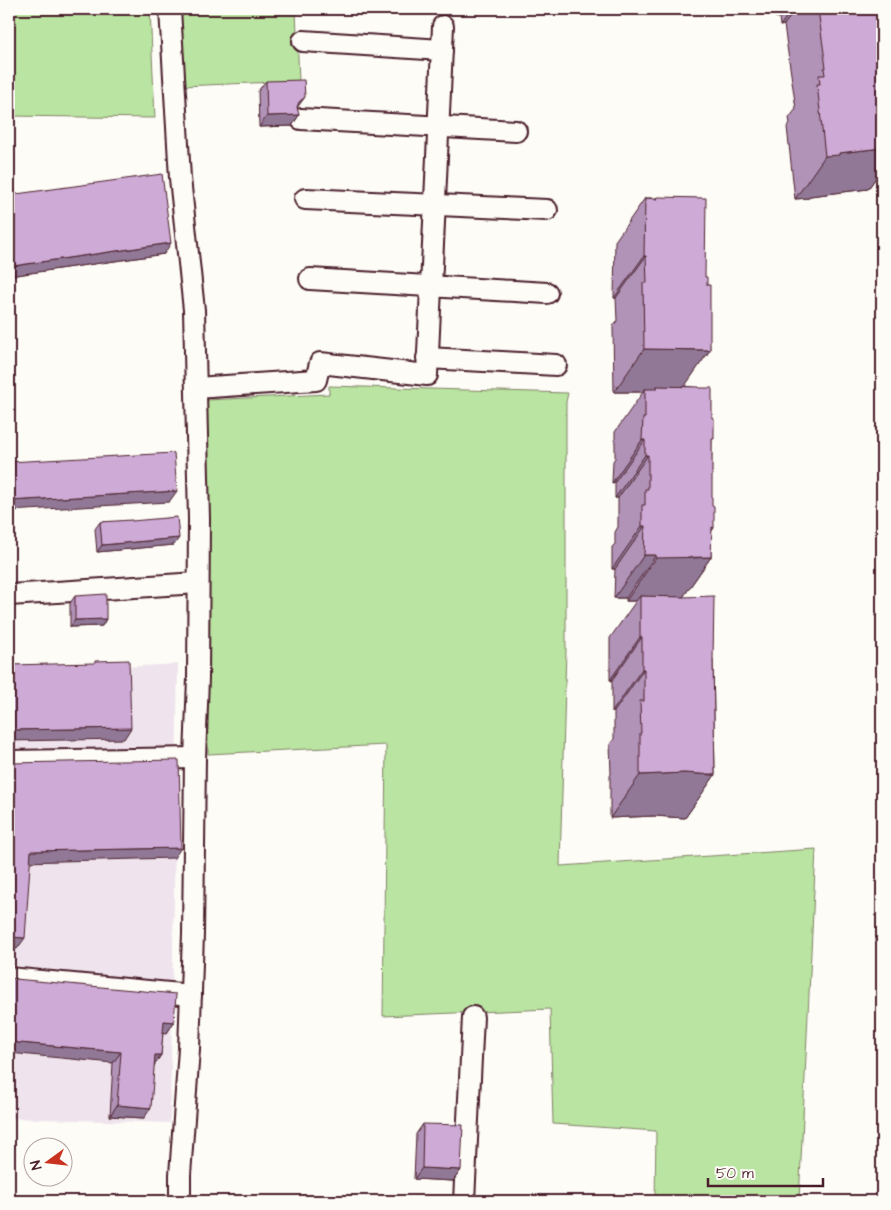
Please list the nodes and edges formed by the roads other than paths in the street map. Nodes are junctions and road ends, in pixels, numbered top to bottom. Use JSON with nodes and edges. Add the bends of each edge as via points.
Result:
{"nodes":[{"id":1,"x":170,"y":9,"type":"edge"},
{"id":2,"x":443,"y":26,"type":"dead end"},
{"id":3,"x":303,"y":42,"type":"dead end"},
{"id":4,"x":442,"y":50,"type":"junction"},
{"id":5,"x":301,"y":119,"type":"edge"},
{"id":6,"x":438,"y":126,"type":"junction"},
{"id":7,"x":516,"y":131,"type":"dead end"},
{"id":8,"x":305,"y":199,"type":"dead end"},
{"id":9,"x":435,"y":205,"type":"junction"},
{"id":10,"x":546,"y":210,"type":"dead end"},
{"id":11,"x":310,"y":279,"type":"dead end"},
{"id":12,"x":431,"y":286,"type":"junction"},
{"id":13,"x":546,"y":293,"type":"dead end"},
{"id":14,"x":427,"y":358,"type":"junction"},
{"id":15,"x":556,"y":365,"type":"dead end"},
{"id":16,"x":196,"y":388,"type":"junction"},
{"id":17,"x":198,"y":583,"type":"junction"},
{"id":18,"x":9,"y":594,"type":"edge"},
{"id":19,"x":195,"y":758,"type":"junction"},
{"id":20,"x":9,"y":761,"type":"edge"},
{"id":21,"x":9,"y":978,"type":"edge"},
{"id":22,"x":191,"y":995,"type":"junction"},
{"id":23,"x":473,"y":1017,"type":"dead end"},
{"id":24,"x":180,"y":1201,"type":"edge"},
{"id":25,"x":464,"y":1201,"type":"edge"}],
"edges":[{"from":1,"to":16,"type":"street","via":[[180,178],[194,310]]},
{"from":2,"to":4,"type":"street"},
{"from":3,"to":4,"type":"street"},
{"from":4,"to":6,"type":"street"},
{"from":5,"to":6,"type":"street"},
{"from":6,"to":7,"type":"street"},
{"from":6,"to":9,"type":"street"},
{"from":8,"to":9,"type":"street"},
{"from":9,"to":10,"type":"street"},
{"from":9,"to":12,"type":"street"},
{"from":11,"to":12,"type":"street"},
{"from":12,"to":13,"type":"street"},
{"from":12,"to":14,"type":"street"},
{"from":14,"to":15,"type":"street"},
{"from":14,"to":16,"type":"street","via":[[427,375],[320,363],[316,380]]},
{"from":16,"to":17,"type":"street"},
{"from":17,"to":18,"type":"street"},
{"from":17,"to":19,"type":"street"},
{"from":19,"to":20,"type":"street"},
{"from":19,"to":22,"type":"street"},
{"from":21,"to":22,"type":"street"},
{"from":22,"to":24,"type":"street"},
{"from":23,"to":25,"type":"street"}]}
